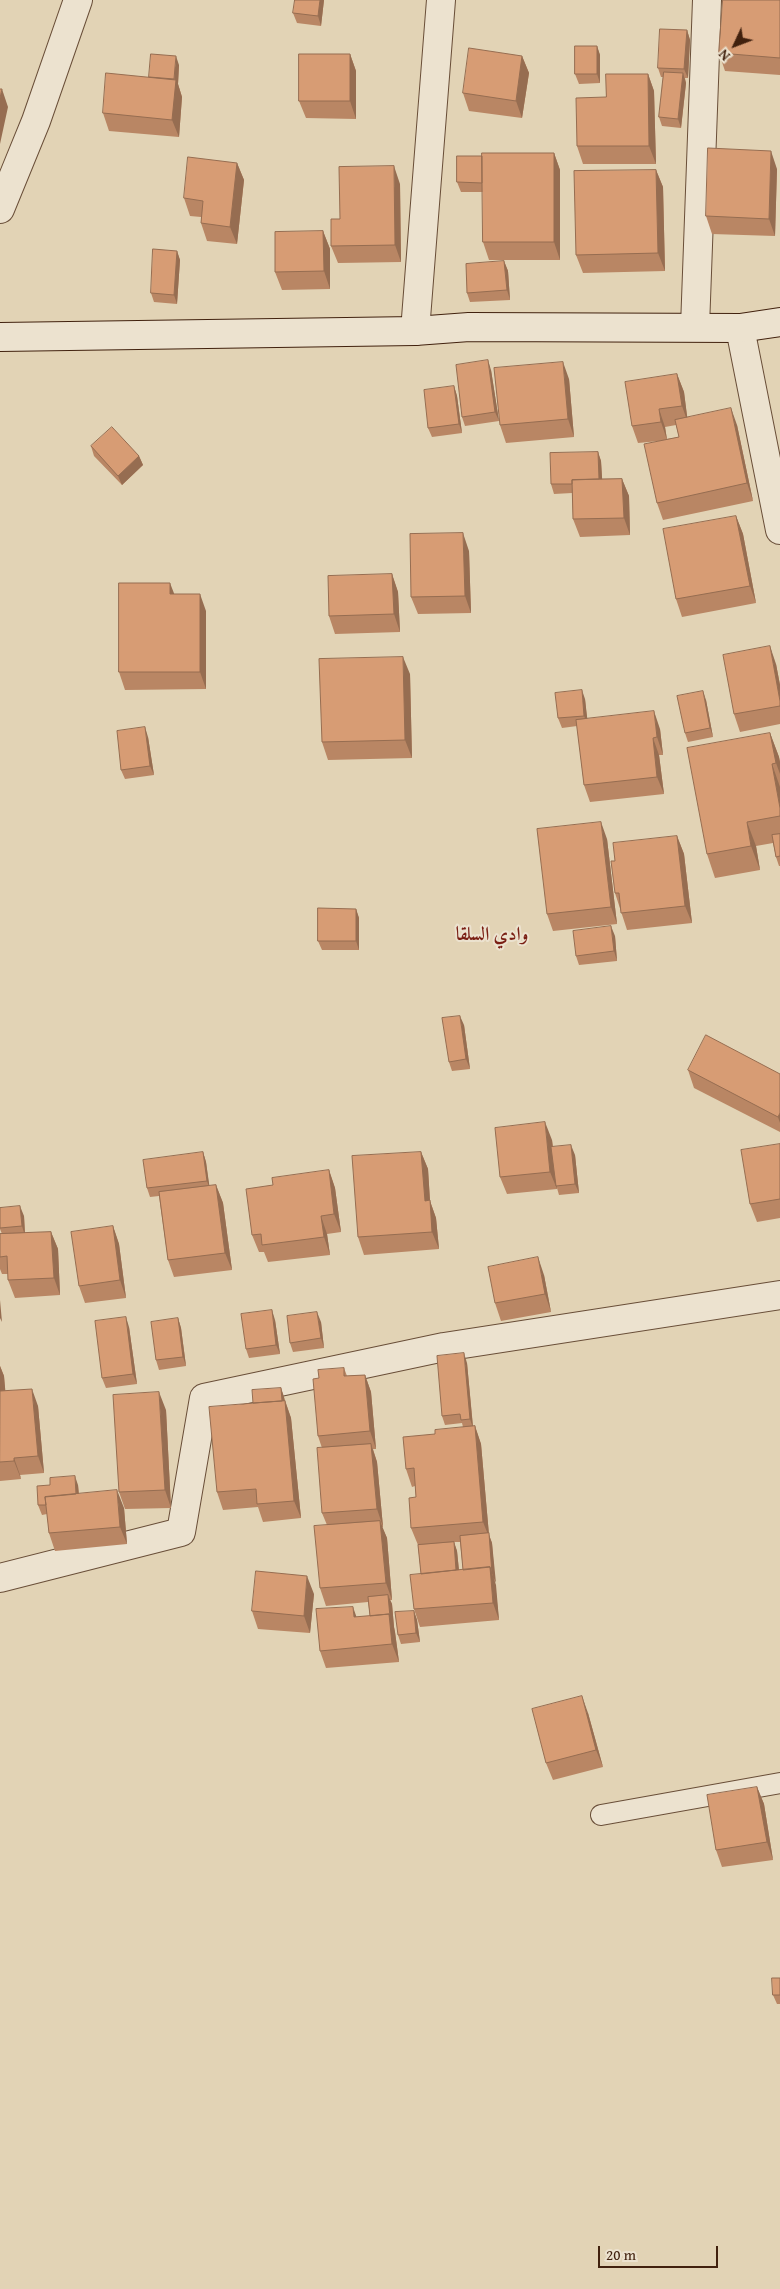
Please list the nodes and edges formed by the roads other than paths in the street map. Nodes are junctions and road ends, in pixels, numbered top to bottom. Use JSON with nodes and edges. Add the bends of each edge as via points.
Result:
{"nodes":[{"id":1,"x":78,"y":0,"type":"edge"},
{"id":2,"x":441,"y":0,"type":"edge"},
{"id":3,"x":707,"y":0,"type":"edge"},
{"id":4,"x":0,"y":209,"type":"edge"},
{"id":5,"x":780,"y":322,"type":"edge"},
{"id":6,"x":695,"y":327,"type":"junction"},
{"id":7,"x":740,"y":328,"type":"junction"},
{"id":8,"x":415,"y":330,"type":"junction"},
{"id":9,"x":0,"y":337,"type":"edge"},
{"id":10,"x":780,"y":530,"type":"edge"},
{"id":11,"x":780,"y":1295,"type":"edge"},
{"id":12,"x":0,"y":1578,"type":"edge"},
{"id":13,"x":780,"y":1783,"type":"edge"},
{"id":14,"x":601,"y":1815,"type":"dead end"}],
"edges":[{"from":1,"to":4,"type":"street","via":[[36,121]]},
{"from":2,"to":8,"type":"street"},
{"from":3,"to":6,"type":"street"},
{"from":5,"to":7,"type":"street"},
{"from":6,"to":7,"type":"street"},
{"from":6,"to":8,"type":"street","via":[[470,326]]},
{"from":7,"to":10,"type":"street"},
{"from":8,"to":9,"type":"street"},
{"from":11,"to":12,"type":"street","via":[[444,1348],[204,1398],[181,1532]]},
{"from":13,"to":14,"type":"lane"}]}
